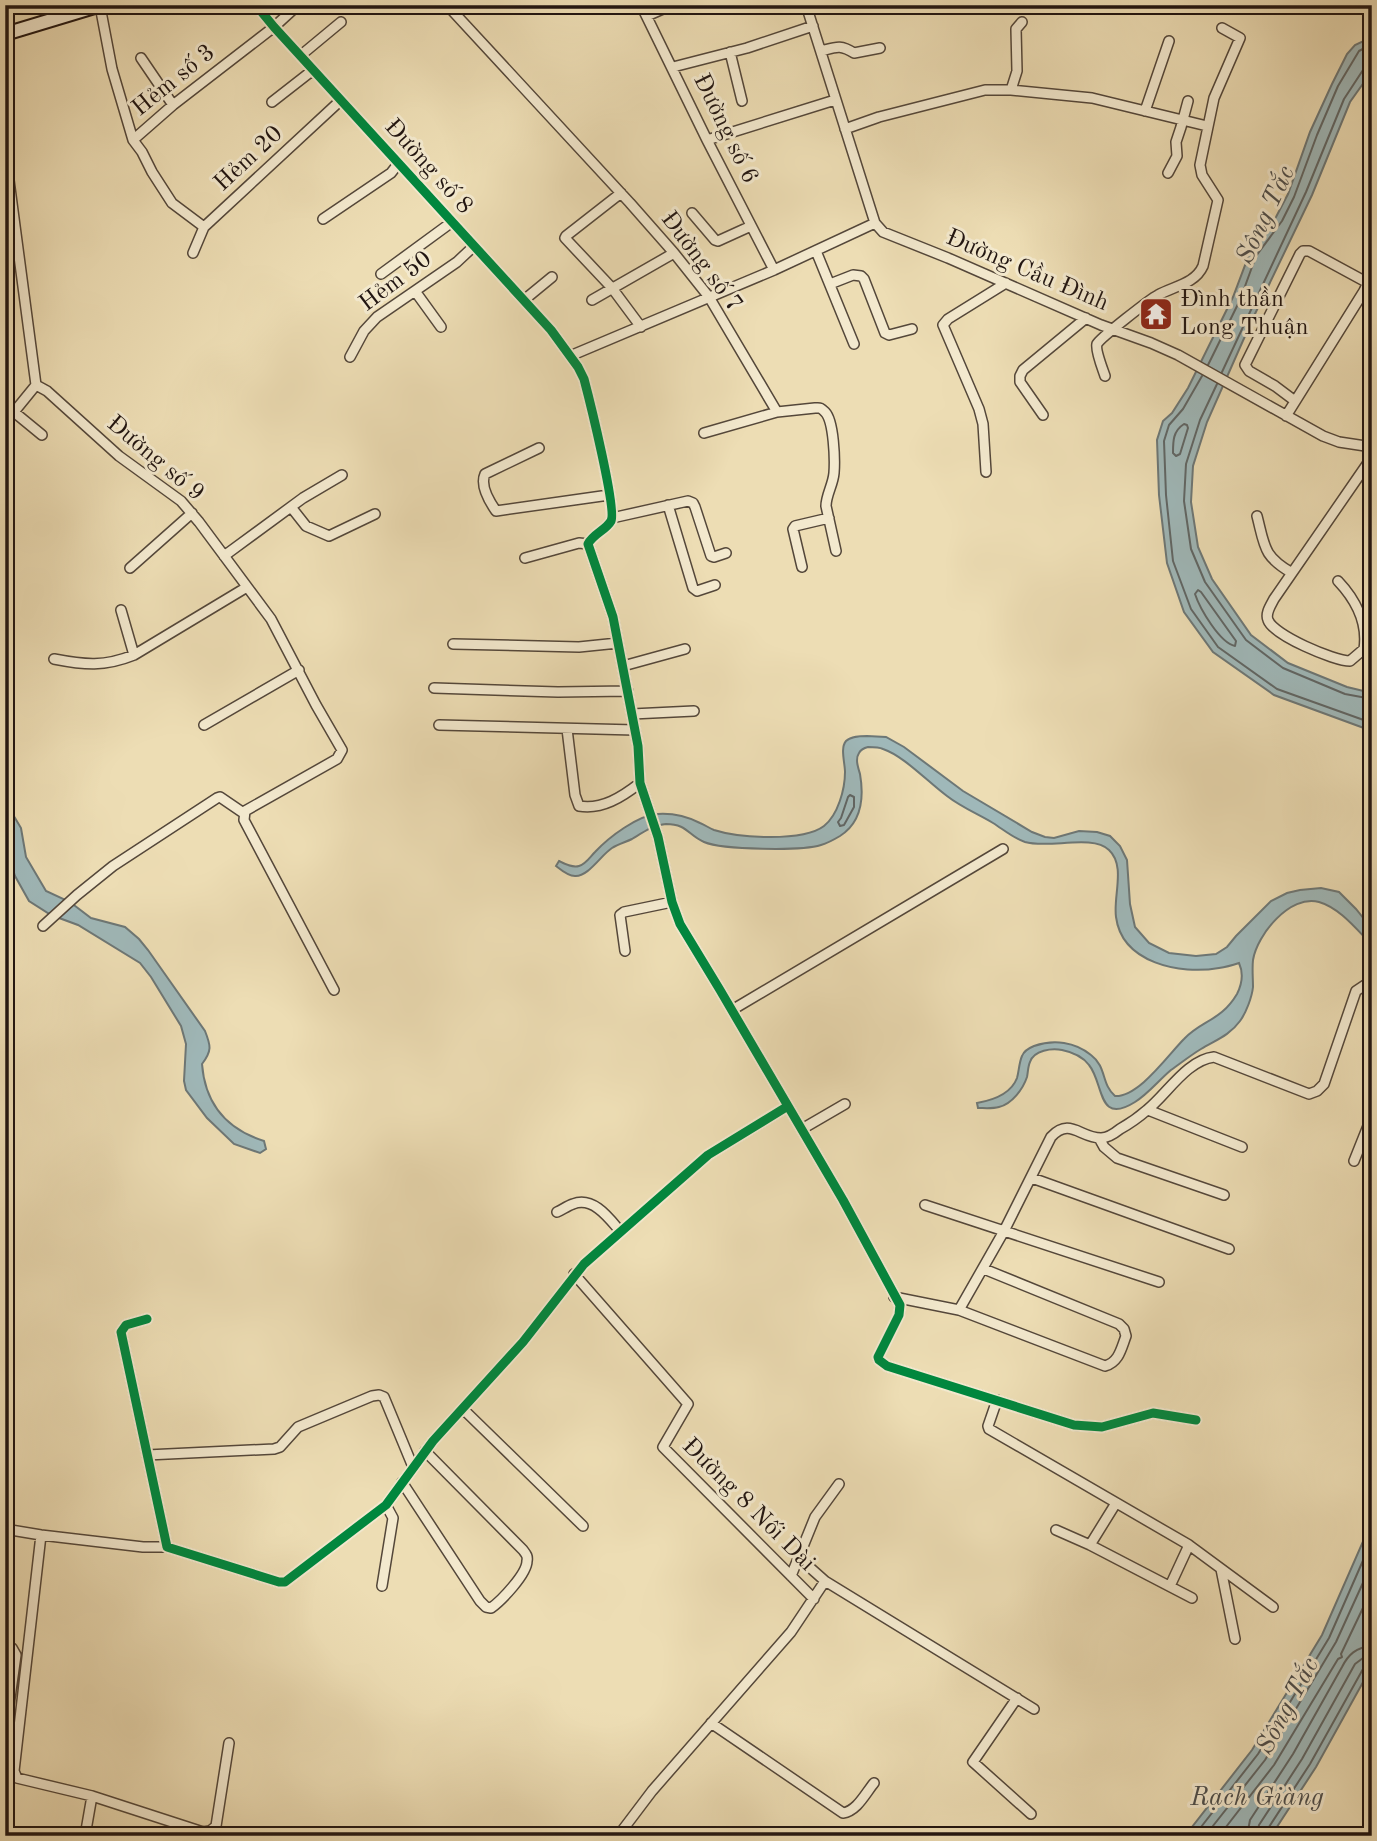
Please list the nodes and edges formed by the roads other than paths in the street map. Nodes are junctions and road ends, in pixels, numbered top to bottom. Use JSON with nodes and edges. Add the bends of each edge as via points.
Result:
{"nodes":[{"id":1,"x":256,"y":5,"type":"edge"},
{"id":2,"x":298,"y":5,"type":"edge"},
{"id":3,"x":447,"y":5,"type":"edge"},
{"id":4,"x":641,"y":5,"type":"edge"},
{"id":5,"x":672,"y":5,"type":"edge"},
{"id":6,"x":806,"y":5,"type":"edge"},
{"id":7,"x":95,"y":6,"type":"edge"},
{"id":8,"x":647,"y":16,"type":"junction"},
{"id":9,"x":341,"y":22,"type":"dead end"},
{"id":10,"x":1022,"y":22,"type":"dead end"},
{"id":11,"x":813,"y":26,"type":"junction"},
{"id":12,"x":274,"y":27,"type":"junction"},
{"id":13,"x":1222,"y":28,"type":"dead end"},
{"id":14,"x":5,"y":34,"type":"edge"},
{"id":15,"x":1168,"y":41,"type":"dead end"},
{"id":16,"x":880,"y":48,"type":"dead end"},
{"id":17,"x":821,"y":51,"type":"junction"},
{"id":18,"x":730,"y":52,"type":"junction"},
{"id":19,"x":300,"y":56,"type":"junction"},
{"id":20,"x":141,"y":58,"type":"dead end"},
{"id":21,"x":673,"y":68,"type":"junction"},
{"id":22,"x":313,"y":70,"type":"junction"},
{"id":23,"x":1011,"y":90,"type":"junction"},
{"id":24,"x":341,"y":100,"type":"junction"},
{"id":25,"x":835,"y":100,"type":"junction"},
{"id":26,"x":1188,"y":101,"type":"dead end"},
{"id":27,"x":272,"y":102,"type":"dead end"},
{"id":28,"x":742,"y":102,"type":"dead end"},
{"id":29,"x":173,"y":105,"type":"junction"},
{"id":30,"x":1145,"y":111,"type":"junction"},
{"id":31,"x":1183,"y":120,"type":"junction"},
{"id":32,"x":1207,"y":126,"type":"junction"},
{"id":33,"x":845,"y":130,"type":"junction"},
{"id":34,"x":133,"y":140,"type":"junction"},
{"id":35,"x":707,"y":140,"type":"junction"},
{"id":36,"x":5,"y":150,"type":"edge"},
{"id":37,"x":398,"y":164,"type":"junction"},
{"id":38,"x":1168,"y":173,"type":"dead end"},
{"id":39,"x":1372,"y":190,"type":"edge"},
{"id":40,"x":621,"y":194,"type":"junction"},
{"id":41,"x":692,"y":213,"type":"dead end"},
{"id":42,"x":323,"y":219,"type":"dead end"},
{"id":43,"x":452,"y":222,"type":"junction"},
{"id":44,"x":875,"y":223,"type":"junction"},
{"id":45,"x":751,"y":226,"type":"junction"},
{"id":46,"x":204,"y":227,"type":"junction"},
{"id":47,"x":474,"y":246,"type":"junction"},
{"id":48,"x":1372,"y":247,"type":"edge"},
{"id":49,"x":816,"y":251,"type":"junction"},
{"id":50,"x":193,"y":253,"type":"dead end"},
{"id":51,"x":674,"y":253,"type":"junction"},
{"id":52,"x":774,"y":270,"type":"junction"},
{"id":53,"x":381,"y":274,"type":"dead end"},
{"id":54,"x":1371,"y":277,"type":"edge"},
{"id":55,"x":552,"y":278,"type":"dead end"},
{"id":56,"x":1006,"y":283,"type":"junction"},
{"id":57,"x":830,"y":284,"type":"junction"},
{"id":58,"x":612,"y":288,"type":"junction"},
{"id":59,"x":415,"y":291,"type":"junction"},
{"id":60,"x":709,"y":297,"type":"junction"},
{"id":61,"x":524,"y":300,"type":"junction"},
{"id":62,"x":592,"y":300,"type":"dead end"},
{"id":63,"x":1086,"y":318,"type":"junction"},
{"id":64,"x":441,"y":327,"type":"dead end"},
{"id":65,"x":641,"y":327,"type":"junction"},
{"id":66,"x":912,"y":329,"type":"dead end"},
{"id":67,"x":1112,"y":329,"type":"junction"},
{"id":68,"x":854,"y":344,"type":"dead end"},
{"id":69,"x":570,"y":356,"type":"junction"},
{"id":70,"x":350,"y":357,"type":"dead end"},
{"id":71,"x":1105,"y":376,"type":"dead end"},
{"id":72,"x":36,"y":385,"type":"junction"},
{"id":73,"x":1295,"y":401,"type":"junction"},
{"id":74,"x":13,"y":412,"type":"junction"},
{"id":75,"x":777,"y":412,"type":"junction"},
{"id":76,"x":1043,"y":415,"type":"dead end"},
{"id":77,"x":1286,"y":416,"type":"junction"},
{"id":78,"x":5,"y":419,"type":"edge"},
{"id":79,"x":704,"y":433,"type":"dead end"},
{"id":80,"x":42,"y":435,"type":"dead end"},
{"id":81,"x":1372,"y":447,"type":"edge"},
{"id":82,"x":539,"y":448,"type":"dead end"},
{"id":83,"x":1372,"y":457,"type":"edge"},
{"id":84,"x":986,"y":472,"type":"dead end"},
{"id":85,"x":342,"y":475,"type":"dead end"},
{"id":86,"x":609,"y":495,"type":"junction"},
{"id":87,"x":668,"y":505,"type":"junction"},
{"id":88,"x":292,"y":507,"type":"junction"},
{"id":89,"x":192,"y":513,"type":"junction"},
{"id":90,"x":375,"y":514,"type":"dead end"},
{"id":91,"x":1257,"y":516,"type":"dead end"},
{"id":92,"x":612,"y":518,"type":"junction"},
{"id":93,"x":829,"y":518,"type":"junction"},
{"id":94,"x":588,"y":544,"type":"junction"},
{"id":95,"x":836,"y":551,"type":"dead end"},
{"id":96,"x":726,"y":554,"type":"dead end"},
{"id":97,"x":224,"y":556,"type":"junction"},
{"id":98,"x":525,"y":558,"type":"dead end"},
{"id":99,"x":802,"y":567,"type":"dead end"},
{"id":100,"x":130,"y":568,"type":"dead end"},
{"id":101,"x":1292,"y":573,"type":"junction"},
{"id":102,"x":1338,"y":581,"type":"dead end"},
{"id":103,"x":715,"y":585,"type":"dead end"},
{"id":104,"x":247,"y":587,"type":"junction"},
{"id":105,"x":121,"y":610,"type":"dead end"},
{"id":106,"x":618,"y":643,"type":"junction"},
{"id":107,"x":453,"y":644,"type":"dead end"},
{"id":108,"x":685,"y":649,"type":"dead end"},
{"id":109,"x":134,"y":655,"type":"junction"},
{"id":110,"x":54,"y":659,"type":"dead end"},
{"id":111,"x":623,"y":666,"type":"junction"},
{"id":112,"x":299,"y":670,"type":"junction"},
{"id":113,"x":434,"y":688,"type":"dead end"},
{"id":114,"x":628,"y":691,"type":"junction"},
{"id":115,"x":694,"y":710,"type":"dead end"},
{"id":116,"x":632,"y":714,"type":"junction"},
{"id":117,"x":204,"y":725,"type":"dead end"},
{"id":118,"x":439,"y":725,"type":"dead end"},
{"id":119,"x":567,"y":729,"type":"junction"},
{"id":120,"x":635,"y":730,"type":"junction"},
{"id":121,"x":641,"y":788,"type":"junction"},
{"id":122,"x":245,"y":811,"type":"junction"},
{"id":123,"x":1003,"y":849,"type":"dead end"},
{"id":124,"x":672,"y":902,"type":"junction"},
{"id":125,"x":47,"y":923,"type":"dead end"},
{"id":126,"x":625,"y":951,"type":"dead end"},
{"id":127,"x":1372,"y":985,"type":"edge"},
{"id":128,"x":334,"y":989,"type":"dead end"},
{"id":129,"x":732,"y":1010,"type":"junction"},
{"id":130,"x":845,"y":1104,"type":"dead end"},
{"id":131,"x":788,"y":1106,"type":"junction"},
{"id":132,"x":1148,"y":1110,"type":"junction"},
{"id":133,"x":1372,"y":1115,"type":"edge"},
{"id":134,"x":802,"y":1129,"type":"junction"},
{"id":135,"x":1099,"y":1138,"type":"junction"},
{"id":136,"x":1242,"y":1147,"type":"dead end"},
{"id":137,"x":1354,"y":1161,"type":"dead end"},
{"id":138,"x":1032,"y":1178,"type":"junction"},
{"id":139,"x":1224,"y":1195,"type":"dead end"},
{"id":140,"x":925,"y":1205,"type":"dead end"},
{"id":141,"x":557,"y":1212,"type":"dead end"},
{"id":142,"x":621,"y":1231,"type":"junction"},
{"id":143,"x":1004,"y":1231,"type":"junction"},
{"id":144,"x":1229,"y":1250,"type":"dead end"},
{"id":145,"x":984,"y":1269,"type":"junction"},
{"id":146,"x":574,"y":1274,"type":"junction"},
{"id":147,"x":1159,"y":1282,"type":"dead end"},
{"id":148,"x":894,"y":1297,"type":"junction"},
{"id":149,"x":959,"y":1310,"type":"junction"},
{"id":150,"x":147,"y":1319,"type":"dead end"},
{"id":151,"x":997,"y":1400,"type":"junction"},
{"id":152,"x":463,"y":1409,"type":"junction"},
{"id":153,"x":1196,"y":1420,"type":"dead end"},
{"id":154,"x":425,"y":1451,"type":"junction"},
{"id":155,"x":147,"y":1455,"type":"junction"},
{"id":156,"x":413,"y":1467,"type":"junction"},
{"id":157,"x":402,"y":1482,"type":"junction"},
{"id":158,"x":838,"y":1485,"type":"dead end"},
{"id":159,"x":1116,"y":1503,"type":"junction"},
{"id":160,"x":386,"y":1505,"type":"junction"},
{"id":161,"x":583,"y":1526,"type":"dead end"},
{"id":162,"x":5,"y":1529,"type":"edge"},
{"id":163,"x":1056,"y":1530,"type":"dead end"},
{"id":164,"x":41,"y":1535,"type":"junction"},
{"id":165,"x":1090,"y":1545,"type":"junction"},
{"id":166,"x":1189,"y":1545,"type":"junction"},
{"id":167,"x":167,"y":1547,"type":"junction"},
{"id":168,"x":798,"y":1557,"type":"junction"},
{"id":169,"x":1221,"y":1569,"type":"junction"},
{"id":170,"x":791,"y":1576,"type":"junction"},
{"id":171,"x":825,"y":1581,"type":"junction"},
{"id":172,"x":382,"y":1586,"type":"dead end"},
{"id":173,"x":1170,"y":1586,"type":"junction"},
{"id":174,"x":1192,"y":1598,"type":"dead end"},
{"id":175,"x":814,"y":1599,"type":"junction"},
{"id":176,"x":1273,"y":1607,"type":"dead end"},
{"id":177,"x":1236,"y":1639,"type":"dead end"},
{"id":178,"x":5,"y":1646,"type":"edge"},
{"id":179,"x":1017,"y":1698,"type":"junction"},
{"id":180,"x":7,"y":1706,"type":"edge"},
{"id":181,"x":1034,"y":1709,"type":"dead end"},
{"id":182,"x":711,"y":1723,"type":"junction"},
{"id":183,"x":5,"y":1733,"type":"edge"},
{"id":184,"x":229,"y":1743,"type":"dead end"},
{"id":185,"x":874,"y":1783,"type":"dead end"},
{"id":186,"x":92,"y":1796,"type":"junction"},
{"id":187,"x":1031,"y":1814,"type":"dead end"},
{"id":188,"x":623,"y":1834,"type":"edge"},
{"id":189,"x":85,"y":1836,"type":"edge"}],
"edges":[{"from":1,"to":12,"type":"street","name":"Đường số 8"},
{"from":2,"to":12,"type":"street","name":"Hẻm số 3"},
{"from":3,"to":40,"type":"street","name":"Đường số 7"},
{"from":4,"to":8,"type":"street","name":"Đường số 6"},
{"from":5,"to":8,"type":"street"},
{"from":6,"to":11,"type":"street"},
{"from":7,"to":14,"type":"street"},
{"from":7,"to":34,"type":"street"},
{"from":8,"to":21,"type":"street","name":"Đường số 6"},
{"from":9,"to":19,"type":"street"},
{"from":10,"to":23,"type":"street","via":[[1016,29],[1017,71]]},
{"from":11,"to":17,"type":"street"},
{"from":11,"to":18,"type":"street"},
{"from":12,"to":19,"type":"street","name":"Đường số 8"},
{"from":12,"to":29,"type":"street","name":"Hẻm số 3"},
{"from":13,"to":32,"type":"street","via":[[1240,40]]},
{"from":15,"to":30,"type":"street"},
{"from":16,"to":17,"type":"street","via":[[854,54],[844,47]]},
{"from":17,"to":25,"type":"street"},
{"from":18,"to":21,"type":"street"},
{"from":18,"to":28,"type":"street"},
{"from":19,"to":22,"type":"street","name":"Đường số 8"},
{"from":20,"to":29,"type":"street"},
{"from":21,"to":35,"type":"street","name":"Đường số 6"},
{"from":22,"to":24,"type":"street","name":"Đường số 8"},
{"from":22,"to":27,"type":"street"},
{"from":23,"to":30,"type":"street","via":[[1084,96]]},
{"from":23,"to":33,"type":"street","via":[[985,89]]},
{"from":24,"to":37,"type":"street","name":"Đường số 8"},
{"from":24,"to":46,"type":"street","name":"Hẻm 20"},
{"from":25,"to":33,"type":"street"},
{"from":25,"to":35,"type":"street"},
{"from":26,"to":31,"type":"street"},
{"from":29,"to":34,"type":"street","name":"Hẻm số 3"},
{"from":30,"to":31,"type":"street"},
{"from":31,"to":32,"type":"street"},
{"from":31,"to":38,"type":"street","via":[[1177,156]]},
{"from":32,"to":67,"type":"street","via":[[1200,165],[1218,200],[1201,270],[1194,279],[1156,296]]},
{"from":33,"to":44,"type":"street"},
{"from":34,"to":46,"type":"street","via":[[172,203]]},
{"from":35,"to":45,"type":"street","name":"Đường số 6"},
{"from":36,"to":72,"type":"street"},
{"from":37,"to":42,"type":"street"},
{"from":37,"to":43,"type":"street","name":"Đường số 8"},
{"from":39,"to":48,"type":"street"},
{"from":40,"to":51,"type":"street","name":"Đường số 7"},
{"from":40,"to":58,"type":"street","via":[[565,238]]},
{"from":41,"to":45,"type":"street","via":[[718,241]]},
{"from":43,"to":47,"type":"street","name":"Đường số 8"},
{"from":43,"to":53,"type":"street"},
{"from":44,"to":49,"type":"street"},
{"from":44,"to":56,"type":"street","name":"Đường Cầu Đình","via":[[883,232]]},
{"from":45,"to":52,"type":"street","name":"Đường số 6"},
{"from":46,"to":50,"type":"street","name":"Hẻm 20"},
{"from":47,"to":59,"type":"street","name":"Hẻm 50"},
{"from":47,"to":61,"type":"street","name":"Đường số 8"},
{"from":49,"to":52,"type":"street"},
{"from":49,"to":57,"type":"street"},
{"from":51,"to":58,"type":"street"},
{"from":51,"to":60,"type":"street","name":"Đường số 7"},
{"from":52,"to":60,"type":"street"},
{"from":54,"to":73,"type":"street"},
{"from":54,"to":73,"type":"street","via":[[1309,251],[1300,254],[1245,365]]},
{"from":55,"to":61,"type":"street"},
{"from":56,"to":63,"type":"street","name":"Đường Cầu Đình"},
{"from":56,"to":84,"type":"street","via":[[943,325],[979,409]]},
{"from":57,"to":66,"type":"street","via":[[861,276],[885,333]]},
{"from":57,"to":68,"type":"street"},
{"from":58,"to":62,"type":"street"},
{"from":58,"to":65,"type":"street"},
{"from":59,"to":64,"type":"street"},
{"from":59,"to":70,"type":"street","name":"Hẻm 50","via":[[377,317]]},
{"from":60,"to":65,"type":"street"},
{"from":60,"to":75,"type":"street","name":"Đường số 7"},
{"from":61,"to":69,"type":"street","name":"Đường số 8"},
{"from":63,"to":67,"type":"street","name":"Đường Cầu Đình"},
{"from":63,"to":76,"type":"street","via":[[1020,376]]},
{"from":65,"to":69,"type":"street"},
{"from":67,"to":71,"type":"street","via":[[1097,345]]},
{"from":67,"to":77,"type":"street","name":"Đường Cầu Đình","via":[[1178,355]]},
{"from":69,"to":86,"type":"street","name":"Đường số 8","via":[[584,379]]},
{"from":72,"to":74,"type":"street"},
{"from":72,"to":89,"type":"street","name":"Đường số 9"},
{"from":73,"to":77,"type":"street"},
{"from":74,"to":78,"type":"street"},
{"from":74,"to":80,"type":"street"},
{"from":75,"to":79,"type":"street"},
{"from":75,"to":93,"type":"street","via":[[820,408],[830,419],[834,475],[826,500]]},
{"from":77,"to":81,"type":"street","name":"Đường Cầu Đình","via":[[1331,439]]},
{"from":82,"to":86,"type":"street","via":[[485,474],[483,484],[496,511]]},
{"from":83,"to":101,"type":"street"},
{"from":85,"to":88,"type":"street"},
{"from":86,"to":92,"type":"street","name":"Đường số 8"},
{"from":87,"to":92,"type":"street"},
{"from":87,"to":96,"type":"street","via":[[693,503],[711,556]]},
{"from":87,"to":103,"type":"street","via":[[693,587],[697,591]]},
{"from":88,"to":90,"type":"street","via":[[306,526],[325,536]]},
{"from":88,"to":97,"type":"street"},
{"from":89,"to":97,"type":"street","name":"Đường số 9"},
{"from":89,"to":100,"type":"street"},
{"from":91,"to":101,"type":"street","via":[[1267,554]]},
{"from":92,"to":94,"type":"street"},
{"from":93,"to":95,"type":"street"},
{"from":93,"to":99,"type":"street","via":[[793,529]]},
{"from":94,"to":98,"type":"street"},
{"from":94,"to":106,"type":"street"},
{"from":97,"to":104,"type":"street","name":"Đường số 9"},
{"from":101,"to":102,"type":"street","via":[[1274,599],[1267,620],[1298,643],[1350,661],[1364,649],[1366,638],[1355,603]]},
{"from":104,"to":109,"type":"street"},
{"from":104,"to":112,"type":"street","name":"Đường số 9"},
{"from":105,"to":109,"type":"street"},
{"from":106,"to":107,"type":"street"},
{"from":106,"to":111,"type":"street"},
{"from":108,"to":111,"type":"street"},
{"from":109,"to":110,"type":"street","via":[[99,665]]},
{"from":111,"to":114,"type":"street"},
{"from":112,"to":117,"type":"street"},
{"from":112,"to":122,"type":"street","name":"Đường số 9","via":[[341,754]]},
{"from":113,"to":114,"type":"street"},
{"from":114,"to":116,"type":"street"},
{"from":115,"to":116,"type":"street"},
{"from":116,"to":120,"type":"street"},
{"from":118,"to":119,"type":"street"},
{"from":119,"to":120,"type":"street"},
{"from":119,"to":121,"type":"street","via":[[579,806],[601,805]]},
{"from":120,"to":121,"type":"street"},
{"from":121,"to":124,"type":"street","via":[[658,837]]},
{"from":122,"to":125,"type":"street","via":[[216,798],[113,866]]},
{"from":122,"to":128,"type":"street","via":[[244,820]]},
{"from":123,"to":129,"type":"street"},
{"from":124,"to":126,"type":"street","via":[[620,915]]},
{"from":124,"to":129,"type":"street","via":[[680,924]]},
{"from":127,"to":132,"type":"street","via":[[1356,991],[1324,1084],[1317,1091],[1309,1094],[1214,1057],[1196,1064]]},
{"from":129,"to":131,"type":"street"},
{"from":130,"to":134,"type":"street"},
{"from":131,"to":134,"type":"street"},
{"from":131,"to":142,"type":"street","via":[[708,1155]]},
{"from":132,"to":135,"type":"street","via":[[1114,1134]]},
{"from":132,"to":136,"type":"street"},
{"from":133,"to":137,"type":"street"},
{"from":134,"to":148,"type":"street"},
{"from":135,"to":138,"type":"street","via":[[1069,1128],[1056,1132]]},
{"from":135,"to":139,"type":"street","via":[[1117,1158]]},
{"from":138,"to":143,"type":"street"},
{"from":138,"to":144,"type":"street"},
{"from":140,"to":143,"type":"street"},
{"from":141,"to":142,"type":"street","via":[[582,1203],[601,1210]]},
{"from":142,"to":146,"type":"street"},
{"from":143,"to":145,"type":"street"},
{"from":143,"to":147,"type":"street"},
{"from":145,"to":149,"type":"street"},
{"from":145,"to":149,"type":"street","via":[[1119,1324],[1126,1336],[1117,1359],[1105,1366]]},
{"from":146,"to":152,"type":"street","via":[[523,1342]]},
{"from":146,"to":170,"type":"street","name":"Đường 8 Nối Dài","via":[[688,1404],[663,1447]]},
{"from":148,"to":149,"type":"street"},
{"from":148,"to":151,"type":"street","via":[[900,1309],[878,1357],[882,1363]]},
{"from":150,"to":155,"type":"street","via":[[126,1325],[121,1332]]},
{"from":151,"to":153,"type":"street","via":[[1074,1425],[1102,1427],[1153,1413]]},
{"from":151,"to":159,"type":"street","via":[[989,1429]]},
{"from":152,"to":154,"type":"street"},
{"from":152,"to":161,"type":"street"},
{"from":154,"to":156,"type":"street"},
{"from":154,"to":157,"type":"street","via":[[527,1558],[524,1571],[497,1604],[491,1608],[480,1601]]},
{"from":155,"to":156,"type":"street","via":[[274,1449],[298,1427],[379,1395],[384,1397]]},
{"from":155,"to":167,"type":"street"},
{"from":156,"to":157,"type":"street"},
{"from":157,"to":160,"type":"street"},
{"from":158,"to":168,"type":"street","via":[[815,1517]]},
{"from":159,"to":165,"type":"street"},
{"from":159,"to":166,"type":"street"},
{"from":160,"to":167,"type":"street","via":[[285,1582]]},
{"from":160,"to":172,"type":"street","via":[[393,1518]]},
{"from":162,"to":164,"type":"street"},
{"from":163,"to":165,"type":"street"},
{"from":164,"to":167,"type":"street"},
{"from":164,"to":186,"type":"street","via":[[14,1771],[17,1778]]},
{"from":165,"to":173,"type":"street"},
{"from":166,"to":169,"type":"street"},
{"from":166,"to":173,"type":"street"},
{"from":168,"to":170,"type":"street"},
{"from":168,"to":171,"type":"street"},
{"from":169,"to":176,"type":"street"},
{"from":169,"to":177,"type":"street"},
{"from":170,"to":175,"type":"street","name":"Đường 8 Nối Dài"},
{"from":171,"to":175,"type":"street"},
{"from":171,"to":179,"type":"street"},
{"from":173,"to":174,"type":"street"},
{"from":175,"to":182,"type":"street"},
{"from":178,"to":180,"type":"street","via":[[16,1654]]},
{"from":179,"to":181,"type":"street"},
{"from":179,"to":187,"type":"street","via":[[973,1762]]},
{"from":180,"to":183,"type":"street"},
{"from":182,"to":185,"type":"street","via":[[843,1813],[853,1810]]},
{"from":182,"to":188,"type":"street","via":[[652,1791]]},
{"from":184,"to":186,"type":"street","via":[[216,1826],[210,1831]]},
{"from":186,"to":189,"type":"street"}]}
